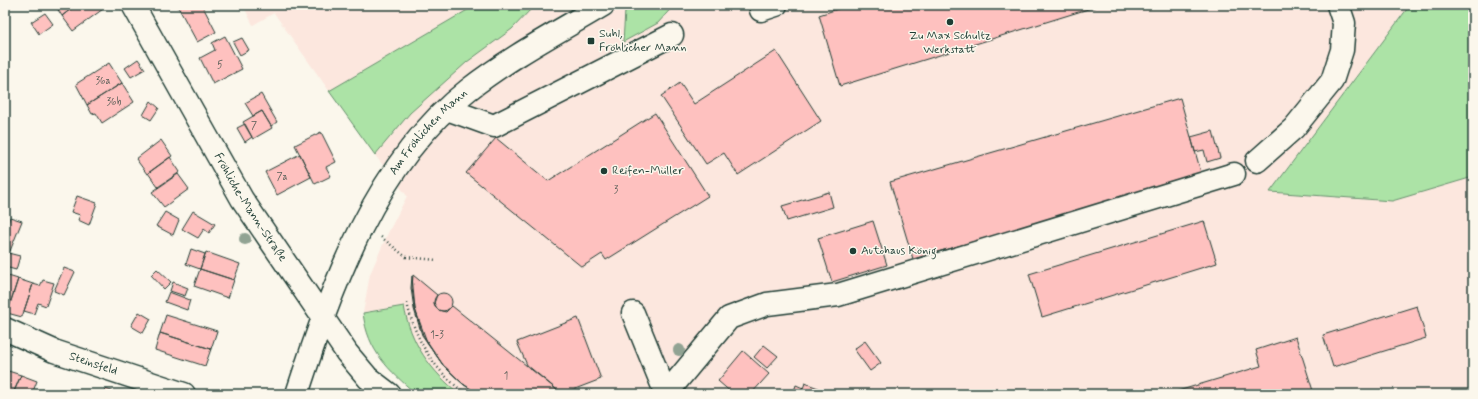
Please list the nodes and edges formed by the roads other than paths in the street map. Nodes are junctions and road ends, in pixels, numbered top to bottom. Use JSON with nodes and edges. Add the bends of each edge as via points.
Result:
{"nodes":[{"id":1,"x":133,"y":5,"type":"edge"},
{"id":2,"x":604,"y":5,"type":"edge"},
{"id":3,"x":1338,"y":5,"type":"edge"},
{"id":4,"x":672,"y":35,"type":"dead end"},
{"id":5,"x":447,"y":109,"type":"junction"},
{"id":6,"x":1257,"y":161,"type":"dead end"},
{"id":7,"x":1234,"y":174,"type":"dead end"},
{"id":8,"x":633,"y":313,"type":"dead end"},
{"id":9,"x":323,"y":320,"type":"junction"},
{"id":10,"x":5,"y":330,"type":"edge"},
{"id":11,"x":184,"y":394,"type":"edge"},
{"id":12,"x":298,"y":394,"type":"edge"},
{"id":13,"x":389,"y":394,"type":"edge"},
{"id":14,"x":666,"y":394,"type":"edge"}],
"edges":[{"from":1,"to":9,"type":"street","name":"Fröhliche-Mann-Straße","via":[[242,199]]},
{"from":2,"to":5,"type":"street","name":"Am Fröhlichen Mann","via":[[510,60]]},
{"from":3,"to":6,"type":"street","via":[[1344,23],[1342,50],[1332,81],[1294,128]]},
{"from":4,"to":5,"type":"street","via":[[494,126]]},
{"from":5,"to":9,"type":"street","name":"Am Fröhlichen Mann","via":[[417,139],[390,178],[363,224]]},
{"from":7,"to":14,"type":"street","via":[[838,295],[767,304],[728,318]]},
{"from":8,"to":14,"type":"street"},
{"from":9,"to":12,"type":"street","name":"Am Fröhlichen Mann"},
{"from":9,"to":13,"type":"street","name":"Fröhliche-Mann-Straße","via":[[361,371]]},
{"from":10,"to":11,"type":"street","name":"Steinsfeld","via":[[54,351]]}]}
